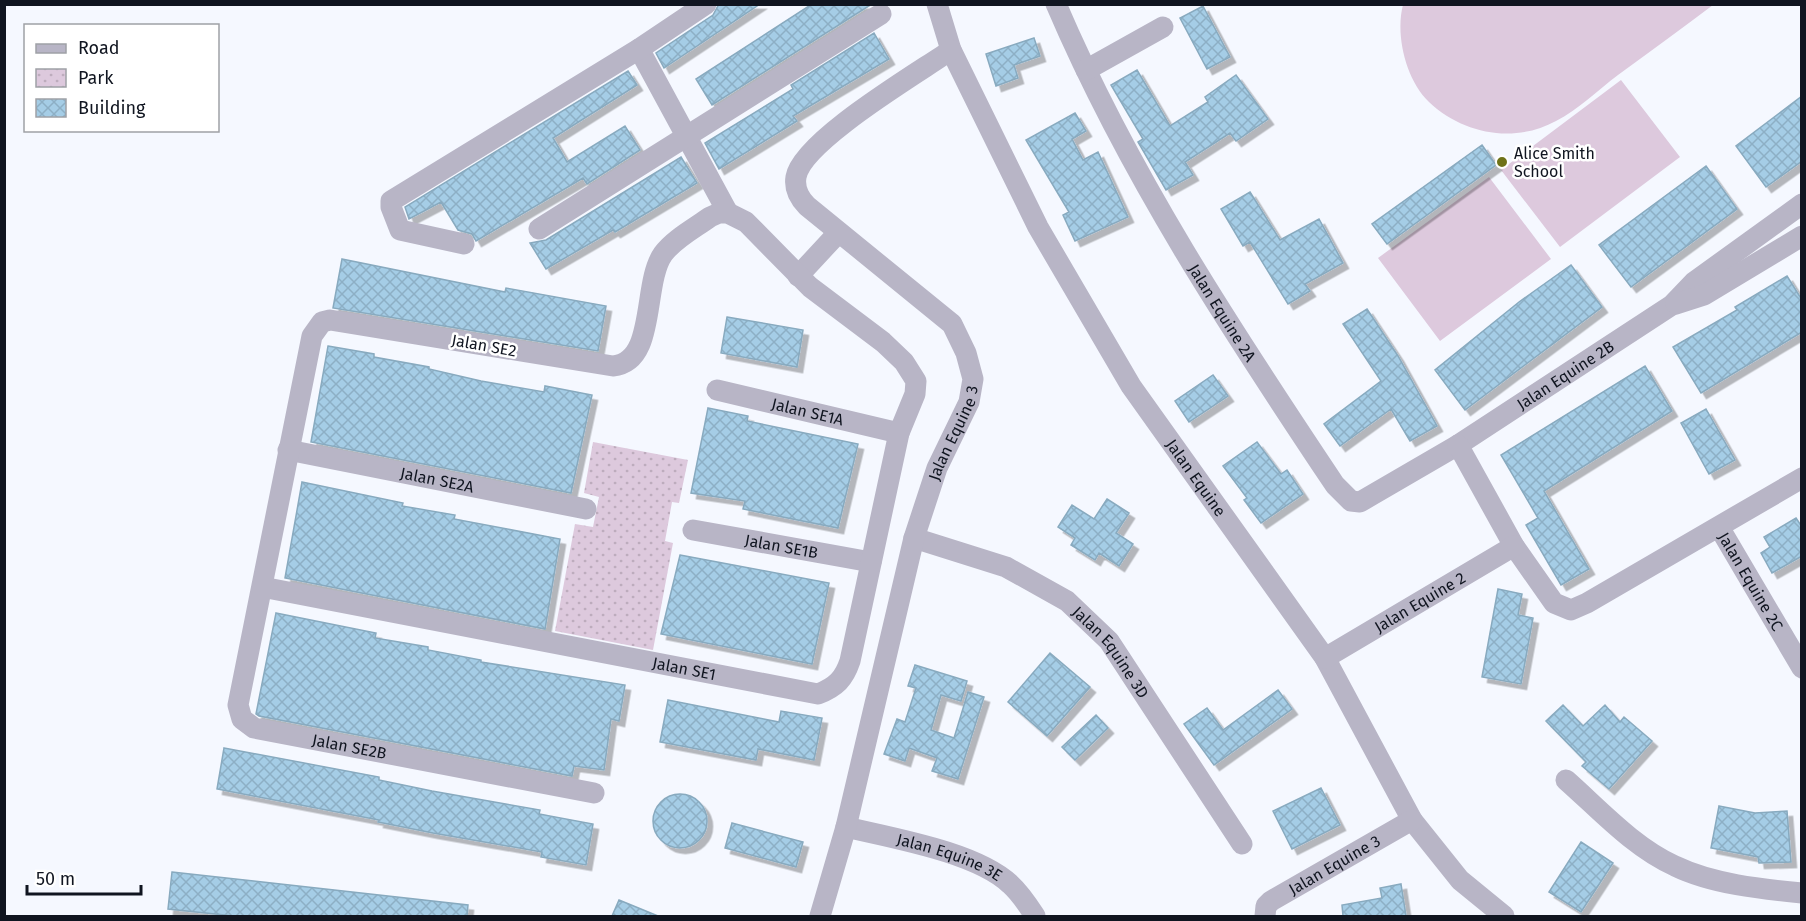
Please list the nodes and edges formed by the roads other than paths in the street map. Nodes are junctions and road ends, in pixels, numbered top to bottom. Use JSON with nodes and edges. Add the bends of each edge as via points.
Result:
{"nodes":[{"id":1,"x":706,"y":4,"type":"edge"},
{"id":2,"x":937,"y":4,"type":"edge"},
{"id":3,"x":1056,"y":4,"type":"edge"},
{"id":4,"x":882,"y":16,"type":"edge"},
{"id":5,"x":1163,"y":27,"type":"dead end"},
{"id":6,"x":639,"y":49,"type":"junction"},
{"id":7,"x":951,"y":50,"type":"junction"},
{"id":8,"x":1086,"y":70,"type":"junction"},
{"id":9,"x":686,"y":136,"type":"junction"},
{"id":10,"x":1802,"y":204,"type":"edge"},
{"id":11,"x":728,"y":213,"type":"junction"},
{"id":12,"x":539,"y":229,"type":"dead end"},
{"id":13,"x":838,"y":233,"type":"junction"},
{"id":14,"x":1802,"y":236,"type":"edge"},
{"id":15,"x":464,"y":244,"type":"dead end"},
{"id":16,"x":798,"y":276,"type":"junction"},
{"id":17,"x":1672,"y":305,"type":"junction"},
{"id":18,"x":717,"y":390,"type":"dead end"},
{"id":19,"x":901,"y":428,"type":"junction"},
{"id":20,"x":1458,"y":445,"type":"junction"},
{"id":21,"x":288,"y":450,"type":"junction"},
{"id":22,"x":1802,"y":478,"type":"edge"},
{"id":23,"x":586,"y":509,"type":"dead end"},
{"id":24,"x":1719,"y":527,"type":"junction"},
{"id":25,"x":693,"y":530,"type":"dead end"},
{"id":26,"x":914,"y":538,"type":"junction"},
{"id":27,"x":1514,"y":546,"type":"junction"},
{"id":28,"x":871,"y":562,"type":"junction"},
{"id":29,"x":262,"y":587,"type":"junction"},
{"id":30,"x":1325,"y":658,"type":"junction"},
{"id":31,"x":1802,"y":668,"type":"edge"},
{"id":32,"x":1566,"y":780,"type":"dead end"},
{"id":33,"x":594,"y":793,"type":"dead end"},
{"id":34,"x":1413,"y":820,"type":"junction"},
{"id":35,"x":846,"y":827,"type":"junction"},
{"id":36,"x":1242,"y":844,"type":"dead end"},
{"id":37,"x":1802,"y":892,"type":"edge"},
{"id":38,"x":820,"y":916,"type":"edge"},
{"id":39,"x":1035,"y":916,"type":"edge"},
{"id":40,"x":1265,"y":916,"type":"edge"},
{"id":41,"x":1504,"y":916,"type":"edge"}],
"edges":[{"from":1,"to":6,"type":"street"},
{"from":2,"to":7,"type":"street","name":"Jalan Equine"},
{"from":3,"to":8,"type":"street","name":"Jalan Equine 2A"},
{"from":4,"to":9,"type":"street"},
{"from":5,"to":8,"type":"street"},
{"from":6,"to":9,"type":"street"},
{"from":6,"to":15,"type":"street","via":[[391,201],[400,230]]},
{"from":7,"to":13,"type":"street","name":"Jalan Equine 3","via":[[851,118],[800,166],[796,190],[801,199]]},
{"from":7,"to":30,"type":"street","name":"Jalan Equine","via":[[1038,227],[1131,386]]},
{"from":8,"to":20,"type":"street","name":"Jalan Equine 2A","via":[[1222,315],[1344,495],[1360,502]]},
{"from":9,"to":11,"type":"street"},
{"from":9,"to":12,"type":"street"},
{"from":10,"to":17,"type":"street","name":"Jalan Equine 2B","via":[[1695,282]]},
{"from":11,"to":16,"type":"street","via":[[746,222]]},
{"from":11,"to":21,"type":"street","name":"Jalan SE2","via":[[710,216],[662,255],[655,271],[640,346],[634,358],[624,365],[570,360],[340,321],[321,322],[312,336]]},
{"from":13,"to":16,"type":"street"},
{"from":13,"to":26,"type":"street","name":"Jalan Equine 3","via":[[952,324],[973,379],[969,402],[937,468]]},
{"from":14,"to":17,"type":"street","name":"Jalan Equine 2B","via":[[1704,295]]},
{"from":16,"to":19,"type":"street","name":"Jalan SE1","via":[[883,342],[913,372],[915,394]]},
{"from":17,"to":20,"type":"street","name":"Jalan Equine 2B"},
{"from":18,"to":19,"type":"street","name":"Jalan SE1A"},
{"from":19,"to":28,"type":"street","name":"Jalan SE1"},
{"from":20,"to":27,"type":"street"},
{"from":21,"to":23,"type":"street","name":"Jalan SE2A"},
{"from":21,"to":29,"type":"street","name":"Jalan SE2"},
{"from":22,"to":24,"type":"street"},
{"from":24,"to":27,"type":"street","via":[[1571,610],[1554,603]]},
{"from":24,"to":31,"type":"street","name":"Jalan Equine 2C"},
{"from":25,"to":28,"type":"street","name":"Jalan SE1B"},
{"from":26,"to":35,"type":"street","name":"Jalan Equine 3"},
{"from":26,"to":36,"type":"street","name":"Jalan Equine 3D","via":[[1006,567],[1067,601],[1109,641]]},
{"from":27,"to":30,"type":"street","name":"Jalan Equine 2"},
{"from":28,"to":29,"type":"street","name":"Jalan SE1","via":[[845,676],[833,689],[818,694]]},
{"from":29,"to":33,"type":"street","name":"Jalan SE2B","via":[[238,705],[242,718],[254,728]]},
{"from":30,"to":34,"type":"street","name":"Jalan Equine"},
{"from":32,"to":37,"type":"street","via":[[1630,837],[1674,866],[1738,884]]},
{"from":34,"to":40,"type":"street","name":"Jalan Equine 3","via":[[1271,901]]},
{"from":34,"to":41,"type":"street","name":"Jalan Equine","via":[[1460,880]]},
{"from":35,"to":38,"type":"street","name":"Jalan Equine 3"},
{"from":35,"to":39,"type":"street","name":"Jalan Equine 3E","via":[[926,846],[983,866],[1009,882]]}]}
